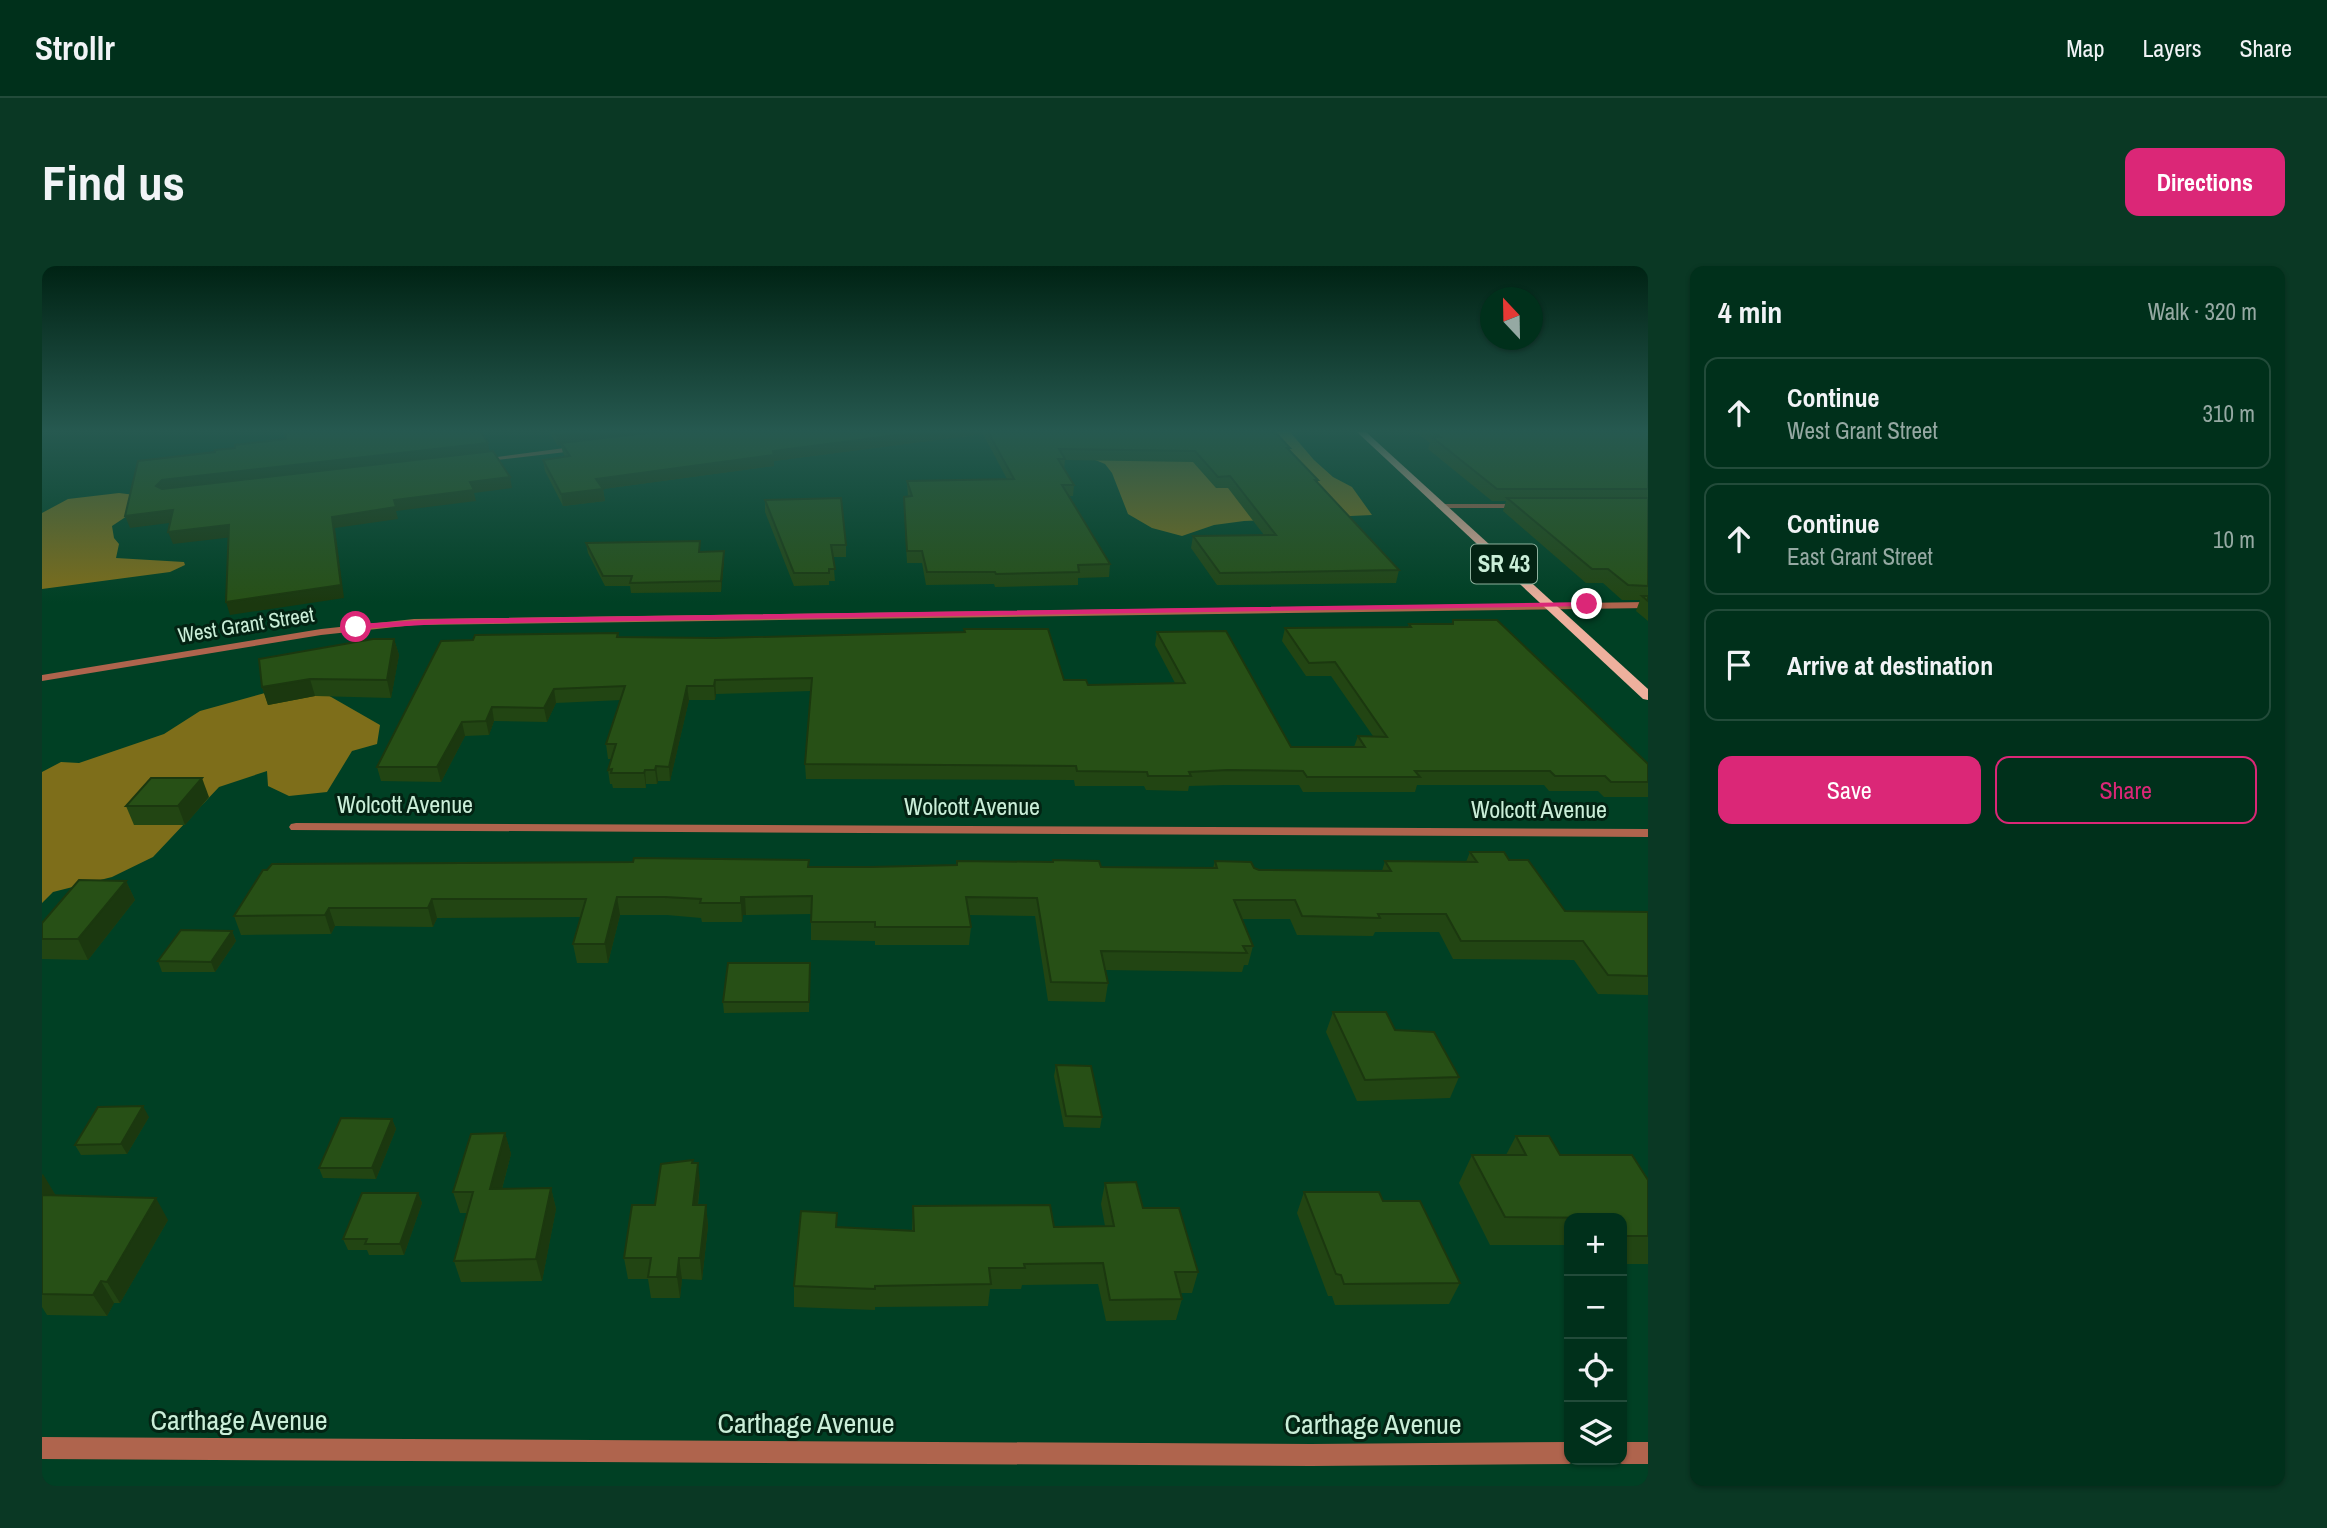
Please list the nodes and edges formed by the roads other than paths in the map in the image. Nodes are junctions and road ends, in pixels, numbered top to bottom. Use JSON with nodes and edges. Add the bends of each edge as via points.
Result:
{"nodes":[{"id":1,"x":1422,"y":489,"type":"edge"},
{"id":2,"x":1440,"y":506,"type":"junction"},
{"id":3,"x":1535,"y":506,"type":"edge"},
{"id":4,"x":1549,"y":605,"type":"junction"},
{"id":5,"x":1648,"y":605,"type":"edge"},
{"id":6,"x":42,"y":678,"type":"edge"},
{"id":7,"x":1648,"y":696,"type":"edge"},
{"id":8,"x":296,"y":827,"type":"dead end"},
{"id":9,"x":1648,"y":833,"type":"edge"},
{"id":10,"x":42,"y":1448,"type":"edge"},
{"id":11,"x":1564,"y":1453,"type":"edge"},
{"id":12,"x":1627,"y":1453,"type":"edge"},
{"id":13,"x":1648,"y":1453,"type":"edge"}],
"edges":[{"from":1,"to":2,"type":"main road","number":"SR 43"},
{"from":2,"to":3,"type":"street"},
{"from":2,"to":4,"type":"main road","number":"SR 43"},
{"from":4,"to":5,"type":"street","name":"West Grant Street"},
{"from":4,"to":6,"type":"street","name":"West Grant Street","via":[[414,622],[321,632]]},
{"from":4,"to":7,"type":"main road","number":"SR 43"},
{"from":8,"to":9,"type":"street","name":"Wolcott Avenue"},
{"from":10,"to":11,"type":"street","name":"Carthage Avenue"},
{"from":12,"to":13,"type":"street"}]}
